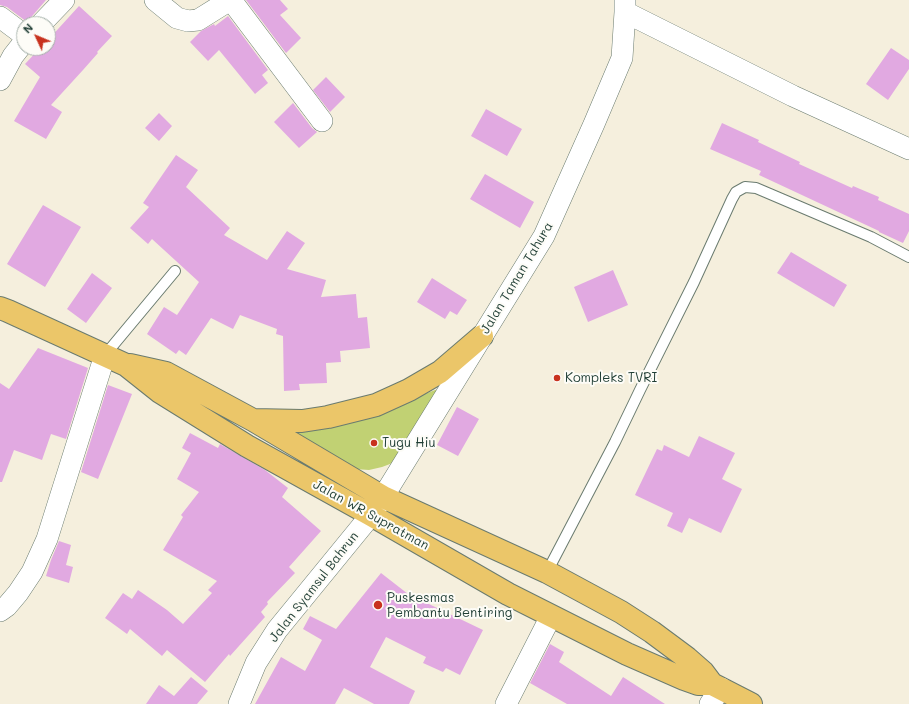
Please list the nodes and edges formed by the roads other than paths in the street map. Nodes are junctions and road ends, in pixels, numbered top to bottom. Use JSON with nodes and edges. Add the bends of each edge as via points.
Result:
{"nodes":[{"id":1,"x":64,"y":0,"type":"edge"},
{"id":2,"x":155,"y":0,"type":"edge"},
{"id":3,"x":230,"y":0,"type":"edge"},
{"id":4,"x":625,"y":6,"type":"edge"},
{"id":5,"x":49,"y":16,"type":"edge"},
{"id":6,"x":0,"y":17,"type":"edge"},
{"id":7,"x":16,"y":29,"type":"edge"},
{"id":8,"x":16,"y":52,"type":"edge"},
{"id":9,"x":0,"y":80,"type":"edge"},
{"id":10,"x":322,"y":120,"type":"dead end"},
{"id":11,"x":909,"y":149,"type":"edge"},
{"id":12,"x":909,"y":257,"type":"edge"},
{"id":13,"x":174,"y":271,"type":"dead end"},
{"id":14,"x":0,"y":308,"type":"edge"},
{"id":15,"x":482,"y":336,"type":"junction"},
{"id":16,"x":105,"y":355,"type":"junction"},
{"id":17,"x":126,"y":365,"type":"junction"},
{"id":18,"x":253,"y":420,"type":"junction"},
{"id":19,"x":377,"y":506,"type":"junction"},
{"id":20,"x":547,"y":572,"type":"junction"},
{"id":21,"x":0,"y":611,"type":"edge"},
{"id":22,"x":551,"y":616,"type":"junction"},
{"id":23,"x":714,"y":692,"type":"edge"},
{"id":24,"x":239,"y":704,"type":"edge"},
{"id":25,"x":506,"y":704,"type":"edge"},
{"id":26,"x":751,"y":704,"type":"edge"}],
"edges":[{"from":1,"to":5,"type":"street"},
{"from":2,"to":3,"type":"street","via":[[177,18],[188,21],[198,20]]},
{"from":3,"to":10,"type":"street"},
{"from":4,"to":11,"type":"street","via":[[793,96]]},
{"from":4,"to":15,"type":"street","name":"Jalan Taman Tahura","via":[[622,58],[591,131],[544,236]]},
{"from":6,"to":7,"type":"street"},
{"from":8,"to":9,"type":"street"},
{"from":12,"to":20,"type":"lane","via":[[871,237],[756,188],[745,186],[736,192],[615,442]]},
{"from":13,"to":16,"type":"lane"},
{"from":14,"to":16,"type":"highway","name":"Jalan WR Supratman"},
{"from":15,"to":18,"type":"highway","via":[[440,372],[376,405],[302,421]]},
{"from":15,"to":19,"type":"street","name":"Jalan Taman Tahura"},
{"from":16,"to":17,"type":"highway","name":"Jalan WR Supratman"},
{"from":16,"to":21,"type":"street","via":[[47,539],[32,572],[18,594]]},
{"from":17,"to":18,"type":"highway","via":[[166,373]]},
{"from":17,"to":19,"type":"highway","name":"Jalan WR Supratman","via":[[160,392],[247,446]]},
{"from":18,"to":19,"type":"highway"},
{"from":19,"to":20,"type":"highway"},
{"from":19,"to":22,"type":"highway","name":"Jalan WR Supratman","via":[[508,594]]},
{"from":19,"to":24,"type":"street","name":"Jalan Syamsul Bahrun","via":[[277,630],[256,663]]},
{"from":20,"to":23,"type":"highway","via":[[652,632],[702,672]]},
{"from":22,"to":23,"type":"highway","name":"Jalan WR Supratman","via":[[627,654]]},
{"from":22,"to":25,"type":"street"},
{"from":23,"to":26,"type":"highway","name":"Jalan WR Supratman"}]}
